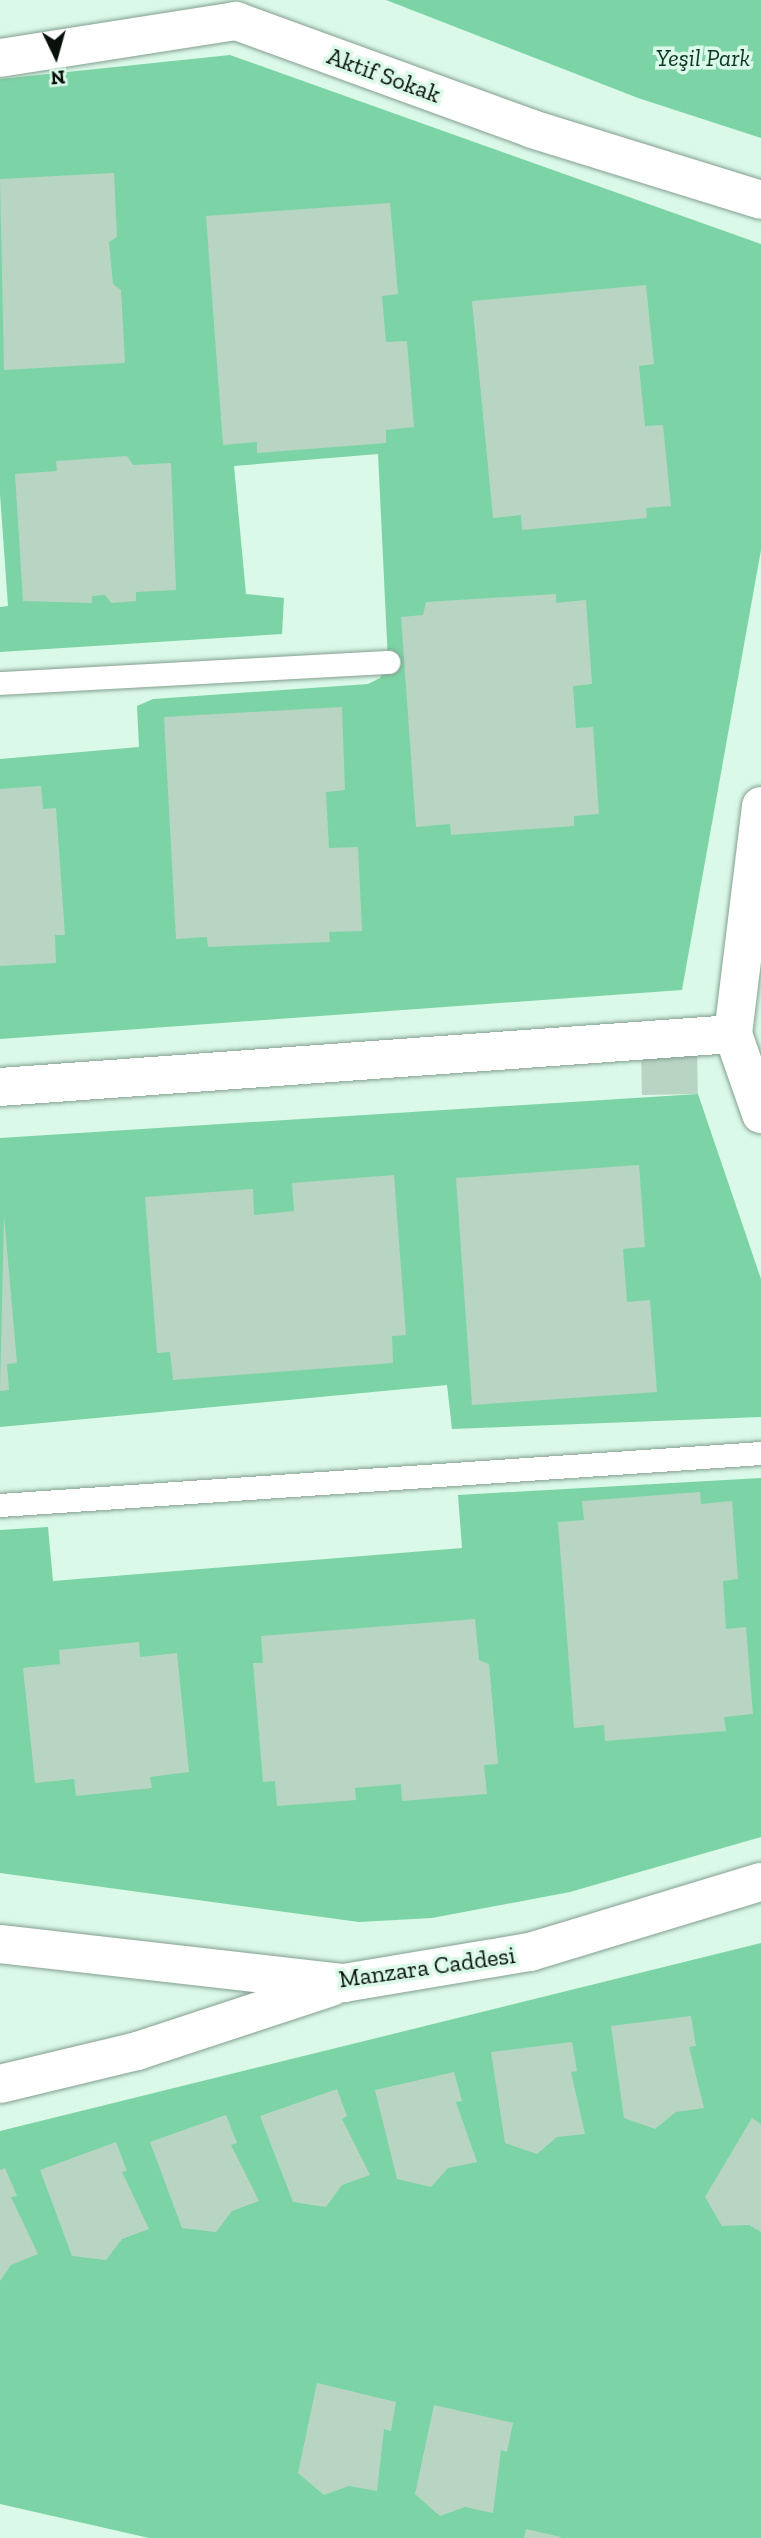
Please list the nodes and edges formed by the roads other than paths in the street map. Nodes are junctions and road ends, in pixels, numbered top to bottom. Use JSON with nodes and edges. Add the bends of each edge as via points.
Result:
{"nodes":[{"id":1,"x":238,"y":10,"type":"edge"},
{"id":2,"x":0,"y":58,"type":"edge"},
{"id":3,"x":761,"y":200,"type":"edge"},
{"id":4,"x":388,"y":662,"type":"dead end"},
{"id":5,"x":0,"y":683,"type":"edge"},
{"id":6,"x":761,"y":806,"type":"edge"},
{"id":7,"x":733,"y":1034,"type":"junction"},
{"id":8,"x":0,"y":1087,"type":"edge"},
{"id":9,"x":761,"y":1114,"type":"edge"},
{"id":10,"x":761,"y":1453,"type":"edge"},
{"id":11,"x":0,"y":1505,"type":"edge"},
{"id":12,"x":761,"y":1882,"type":"edge"},
{"id":13,"x":0,"y":1944,"type":"edge"},
{"id":14,"x":344,"y":1983,"type":"junction"},
{"id":15,"x":0,"y":2084,"type":"edge"}],
"edges":[{"from":1,"to":2,"type":"street","name":"Aktif Sokak"},
{"from":1,"to":3,"type":"street","name":"Aktif Sokak","via":[[532,129]]},
{"from":4,"to":5,"type":"lane"},
{"from":6,"to":7,"type":"street"},
{"from":7,"to":8,"type":"street"},
{"from":7,"to":9,"type":"street"},
{"from":10,"to":11,"type":"lane"},
{"from":12,"to":14,"type":"street","name":"Manzara Caddesi","via":[[530,1952]]},
{"from":13,"to":14,"type":"street","name":"Manzara Caddesi"},
{"from":14,"to":15,"type":"street","via":[[137,2051]]}]}
